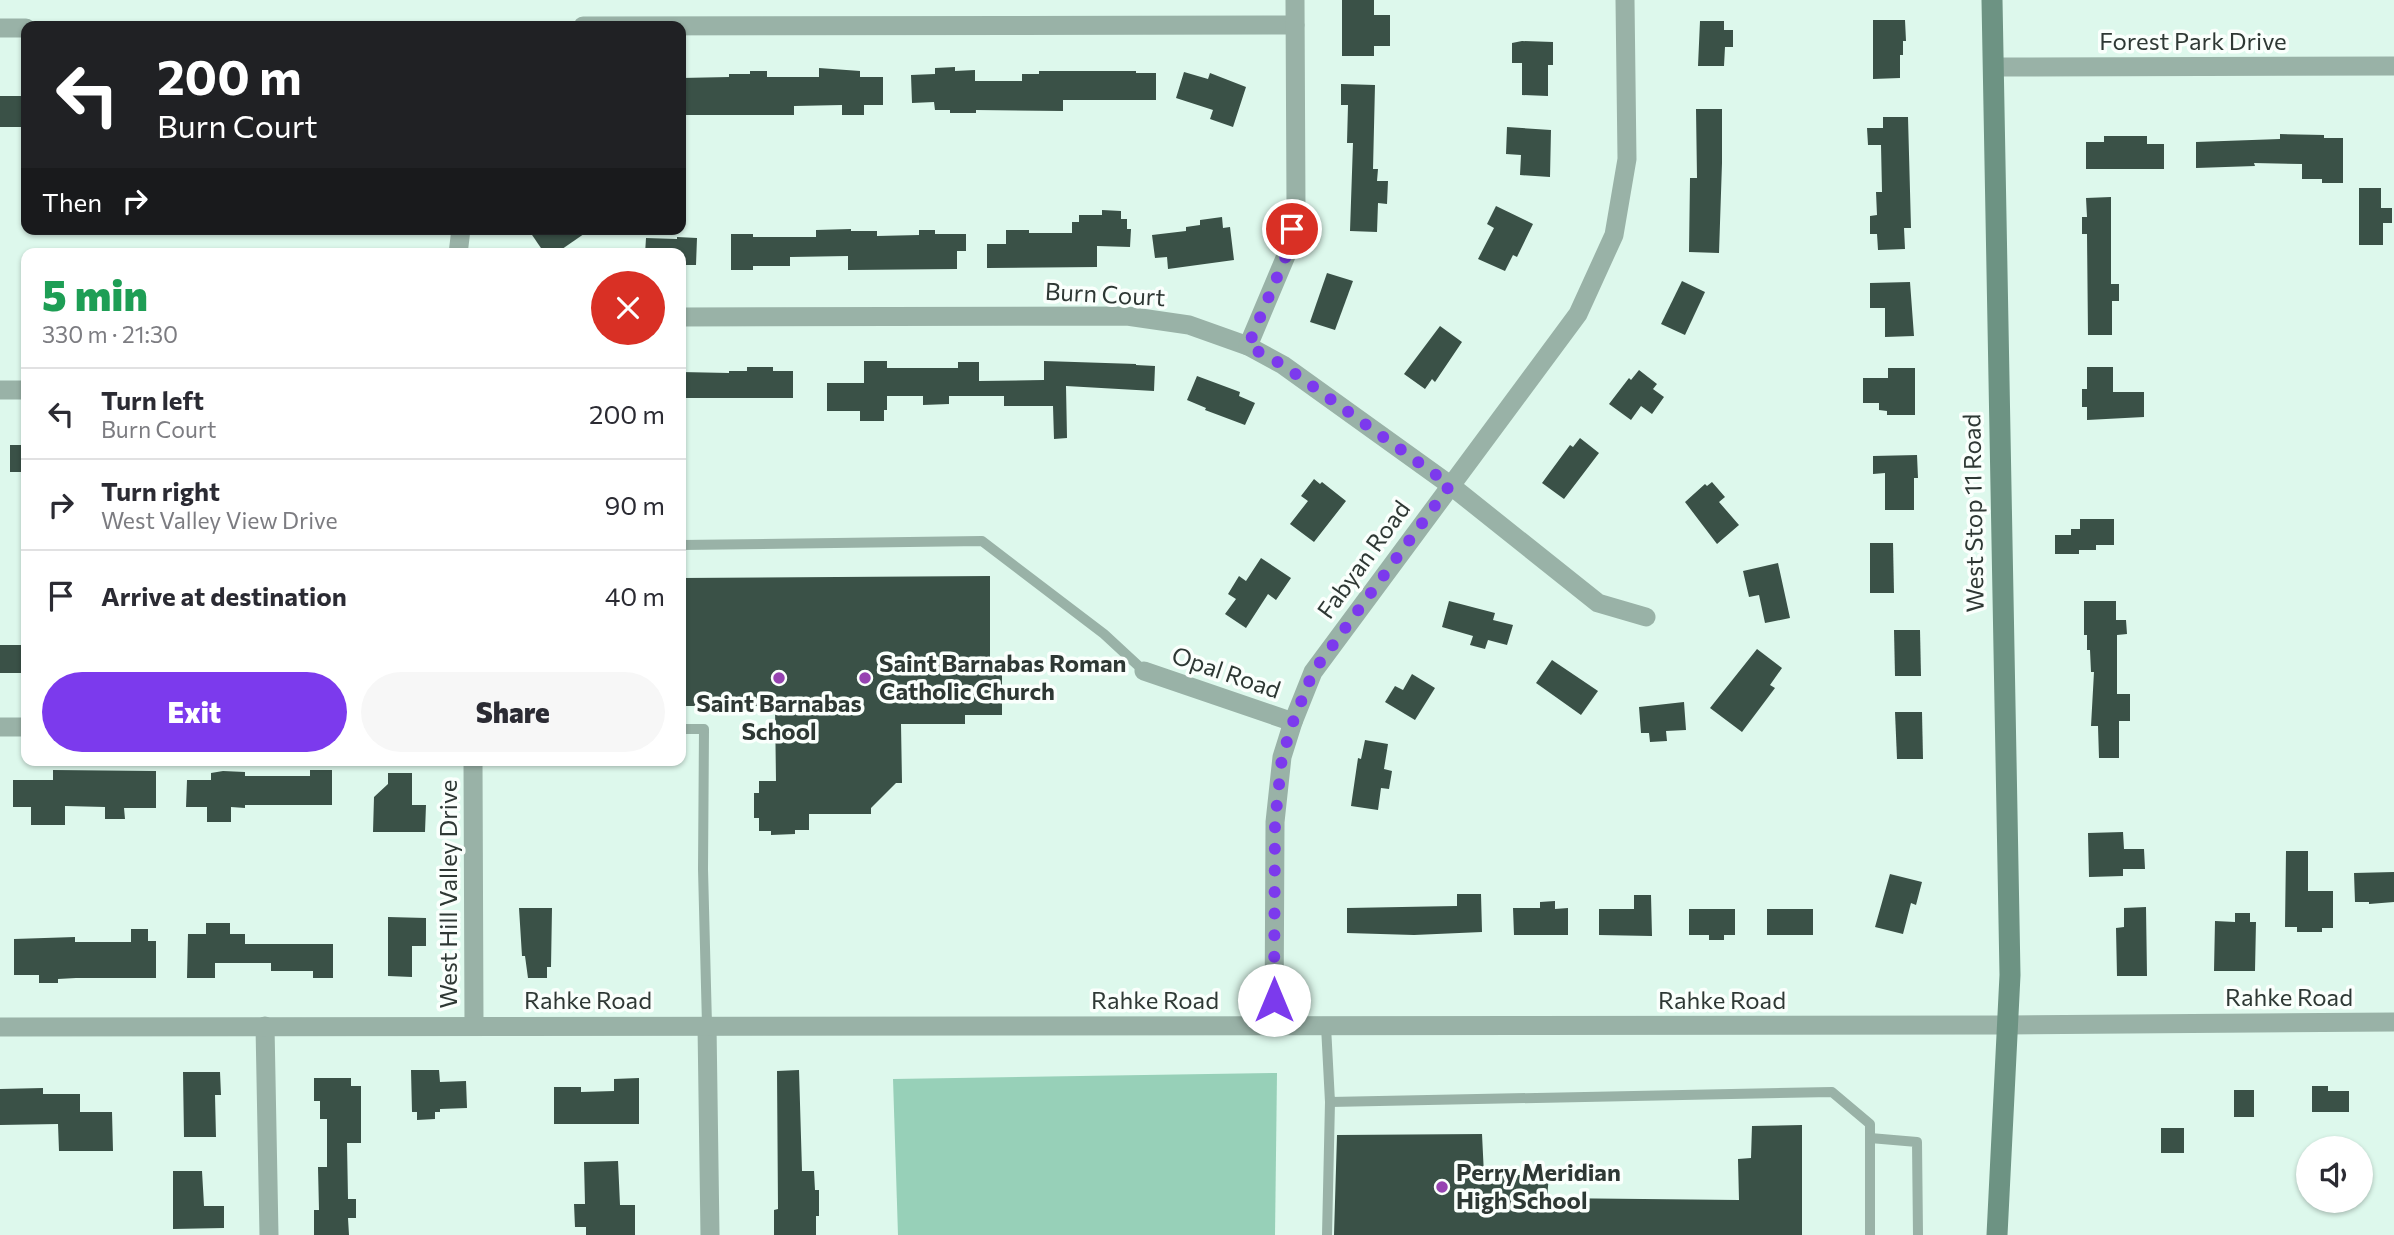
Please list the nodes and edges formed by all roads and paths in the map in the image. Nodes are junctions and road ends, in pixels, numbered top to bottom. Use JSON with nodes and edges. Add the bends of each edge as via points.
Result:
{"nodes":[{"id":1,"x":1295,"y":0,"type":"edge"},
{"id":2,"x":1625,"y":0,"type":"edge"},
{"id":3,"x":1992,"y":0,"type":"edge"},
{"id":4,"x":686,"y":24,"type":"edge"},
{"id":5,"x":1295,"y":25,"type":"junction"},
{"id":6,"x":0,"y":28,"type":"edge"},
{"id":7,"x":21,"y":28,"type":"edge"},
{"id":8,"x":2394,"y":66,"type":"edge"},
{"id":9,"x":1993,"y":67,"type":"junction"},
{"id":10,"x":686,"y":317,"type":"edge"},
{"id":11,"x":1248,"y":346,"type":"junction"},
{"id":12,"x":0,"y":390,"type":"edge"},
{"id":13,"x":21,"y":390,"type":"edge"},
{"id":14,"x":1450,"y":485,"type":"junction"},
{"id":15,"x":686,"y":545,"type":"edge"},
{"id":16,"x":1646,"y":617,"type":"dead end"},
{"id":17,"x":1144,"y":671,"type":"joint"},
{"id":18,"x":1293,"y":722,"type":"junction"},
{"id":19,"x":0,"y":727,"type":"edge"},
{"id":20,"x":21,"y":727,"type":"edge"},
{"id":21,"x":686,"y":729,"type":"edge"},
{"id":22,"x":473,"y":766,"type":"edge"},
{"id":23,"x":2394,"y":1021,"type":"edge"},
{"id":24,"x":707,"y":1025,"type":"junction"},
{"id":25,"x":2008,"y":1025,"type":"junction"},
{"id":26,"x":474,"y":1026,"type":"junction"},
{"id":27,"x":1274,"y":1026,"type":"junction"},
{"id":28,"x":1326,"y":1026,"type":"junction"},
{"id":29,"x":0,"y":1027,"type":"edge"},
{"id":30,"x":265,"y":1027,"type":"junction"},
{"id":31,"x":1331,"y":1102,"type":"junction"},
{"id":32,"x":1870,"y":1138,"type":"junction"},
{"id":33,"x":270,"y":1235,"type":"edge"},
{"id":34,"x":710,"y":1235,"type":"edge"},
{"id":35,"x":1327,"y":1235,"type":"edge"},
{"id":36,"x":1870,"y":1235,"type":"edge"},
{"id":37,"x":1918,"y":1235,"type":"edge"},
{"id":38,"x":1997,"y":1235,"type":"edge"}],
"edges":[{"from":1,"to":5,"type":"street"},
{"from":2,"to":14,"type":"street","name":"Fabyan Road","via":[[1627,159],[1614,236],[1578,314]]},
{"from":3,"to":9,"type":"main road","name":"West Stop 11 Road"},
{"from":4,"to":5,"type":"street"},
{"from":5,"to":11,"type":"street","via":[[1296,207],[1288,251]]},
{"from":6,"to":7,"type":"street"},
{"from":8,"to":9,"type":"street","name":"Forest Park Drive"},
{"from":9,"to":25,"type":"main road","name":"West Stop 11 Road"},
{"from":10,"to":11,"type":"street","name":"Burn Court","via":[[1127,316],[1189,325]]},
{"from":11,"to":14,"type":"street","name":"Burn Court","via":[[1283,365]]},
{"from":12,"to":13,"type":"street"},
{"from":14,"to":16,"type":"street","name":"Burn Court","via":[[1598,603]]},
{"from":14,"to":18,"type":"street","name":"Fabyan Road","via":[[1313,672]]},
{"from":15,"to":17,"type":"lane","via":[[982,541],[1104,634]]},
{"from":17,"to":18,"type":"street","name":"Opal Road"},
{"from":18,"to":27,"type":"street","name":"Fabyan Road","via":[[1282,757],[1275,822]]},
{"from":19,"to":20,"type":"street"},
{"from":21,"to":24,"type":"lane","via":[[704,729]]},
{"from":22,"to":26,"type":"street","name":"West Hill Valley Drive"},
{"from":23,"to":25,"type":"street","name":"Rahke Road"},
{"from":24,"to":26,"type":"street","name":"Rahke Road"},
{"from":24,"to":27,"type":"street","name":"Rahke Road"},
{"from":24,"to":34,"type":"street"},
{"from":25,"to":28,"type":"street","name":"Rahke Road"},
{"from":25,"to":38,"type":"main road","name":"West Stop 11 Road"},
{"from":26,"to":30,"type":"street","name":"Rahke Road"},
{"from":27,"to":28,"type":"street","name":"Rahke Road"},
{"from":28,"to":31,"type":"lane"},
{"from":29,"to":30,"type":"street","name":"Rahke Road"},
{"from":30,"to":33,"type":"street"},
{"from":31,"to":32,"type":"lane","via":[[1832,1092],[1870,1124]]},
{"from":31,"to":35,"type":"lane"},
{"from":32,"to":36,"type":"lane"},
{"from":32,"to":37,"type":"lane","via":[[1917,1142]]}]}
